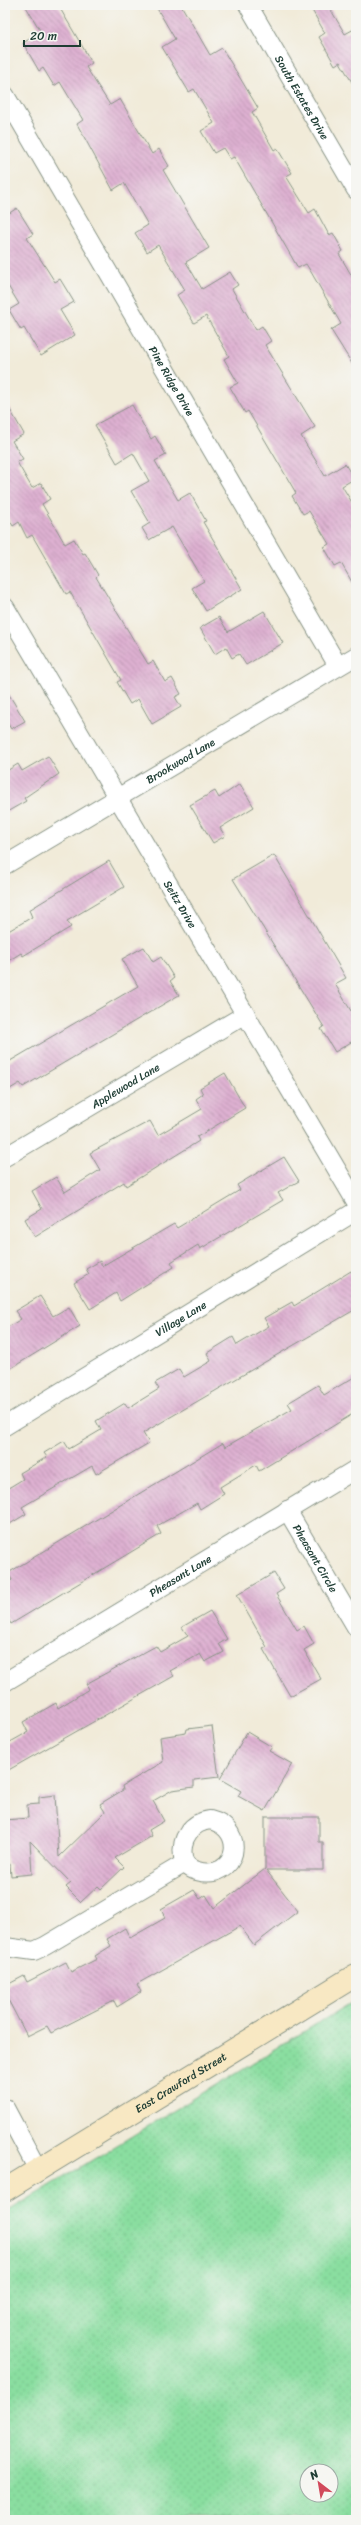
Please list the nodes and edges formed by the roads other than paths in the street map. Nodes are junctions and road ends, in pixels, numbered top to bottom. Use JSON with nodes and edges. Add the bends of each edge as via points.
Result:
{"nodes":[{"id":1,"x":248,"y":5,"type":"edge"},
{"id":2,"x":5,"y":95,"type":"edge"},
{"id":3,"x":356,"y":190,"type":"edge"},
{"id":4,"x":5,"y":607,"type":"edge"},
{"id":5,"x":356,"y":656,"type":"edge"},
{"id":6,"x":338,"y":666,"type":"junction"},
{"id":7,"x":119,"y":796,"type":"junction"},
{"id":8,"x":5,"y":865,"type":"edge"},
{"id":9,"x":246,"y":1014,"type":"junction"},
{"id":10,"x":5,"y":1157,"type":"edge"},
{"id":11,"x":356,"y":1202,"type":"edge"},
{"id":12,"x":356,"y":1211,"type":"edge"},
{"id":13,"x":5,"y":1426,"type":"edge"},
{"id":14,"x":356,"y":1469,"type":"edge"},
{"id":15,"x":287,"y":1510,"type":"junction"},
{"id":16,"x":356,"y":1627,"type":"edge"},
{"id":17,"x":5,"y":1682,"type":"edge"},
{"id":18,"x":185,"y":1863,"type":"dead end"},
{"id":19,"x":5,"y":1947,"type":"edge"},
{"id":20,"x":356,"y":1975,"type":"edge"},
{"id":21,"x":5,"y":2108,"type":"edge"},
{"id":22,"x":38,"y":2170,"type":"junction"},
{"id":23,"x":5,"y":2190,"type":"edge"}],
"edges":[{"from":1,"to":3,"type":"street","name":"South Estates Drive"},
{"from":2,"to":6,"type":"street","name":"Pine Ridge Drive"},
{"from":4,"to":7,"type":"street","name":"Seitz Drive"},
{"from":5,"to":6,"type":"street","name":"Brookwood Lane"},
{"from":6,"to":7,"type":"street","name":"Brookwood Lane"},
{"from":7,"to":8,"type":"street","name":"Brookwood Lane"},
{"from":7,"to":9,"type":"street","name":"Seitz Drive"},
{"from":9,"to":10,"type":"street","name":"Applewood Lane"},
{"from":9,"to":11,"type":"street","name":"Seitz Drive"},
{"from":12,"to":13,"type":"street","name":"Village Lane"},
{"from":14,"to":15,"type":"street","name":"Pheasant Lane"},
{"from":15,"to":16,"type":"street","name":"Pheasant Circle"},
{"from":15,"to":17,"type":"street","name":"Pheasant Lane"},
{"from":18,"to":19,"type":"street","via":[[45,1946],[34,1951]]},
{"from":20,"to":22,"type":"street","name":"East Crawford Street"},
{"from":21,"to":22,"type":"street"},
{"from":22,"to":23,"type":"street","name":"East Crawford Street"}]}
